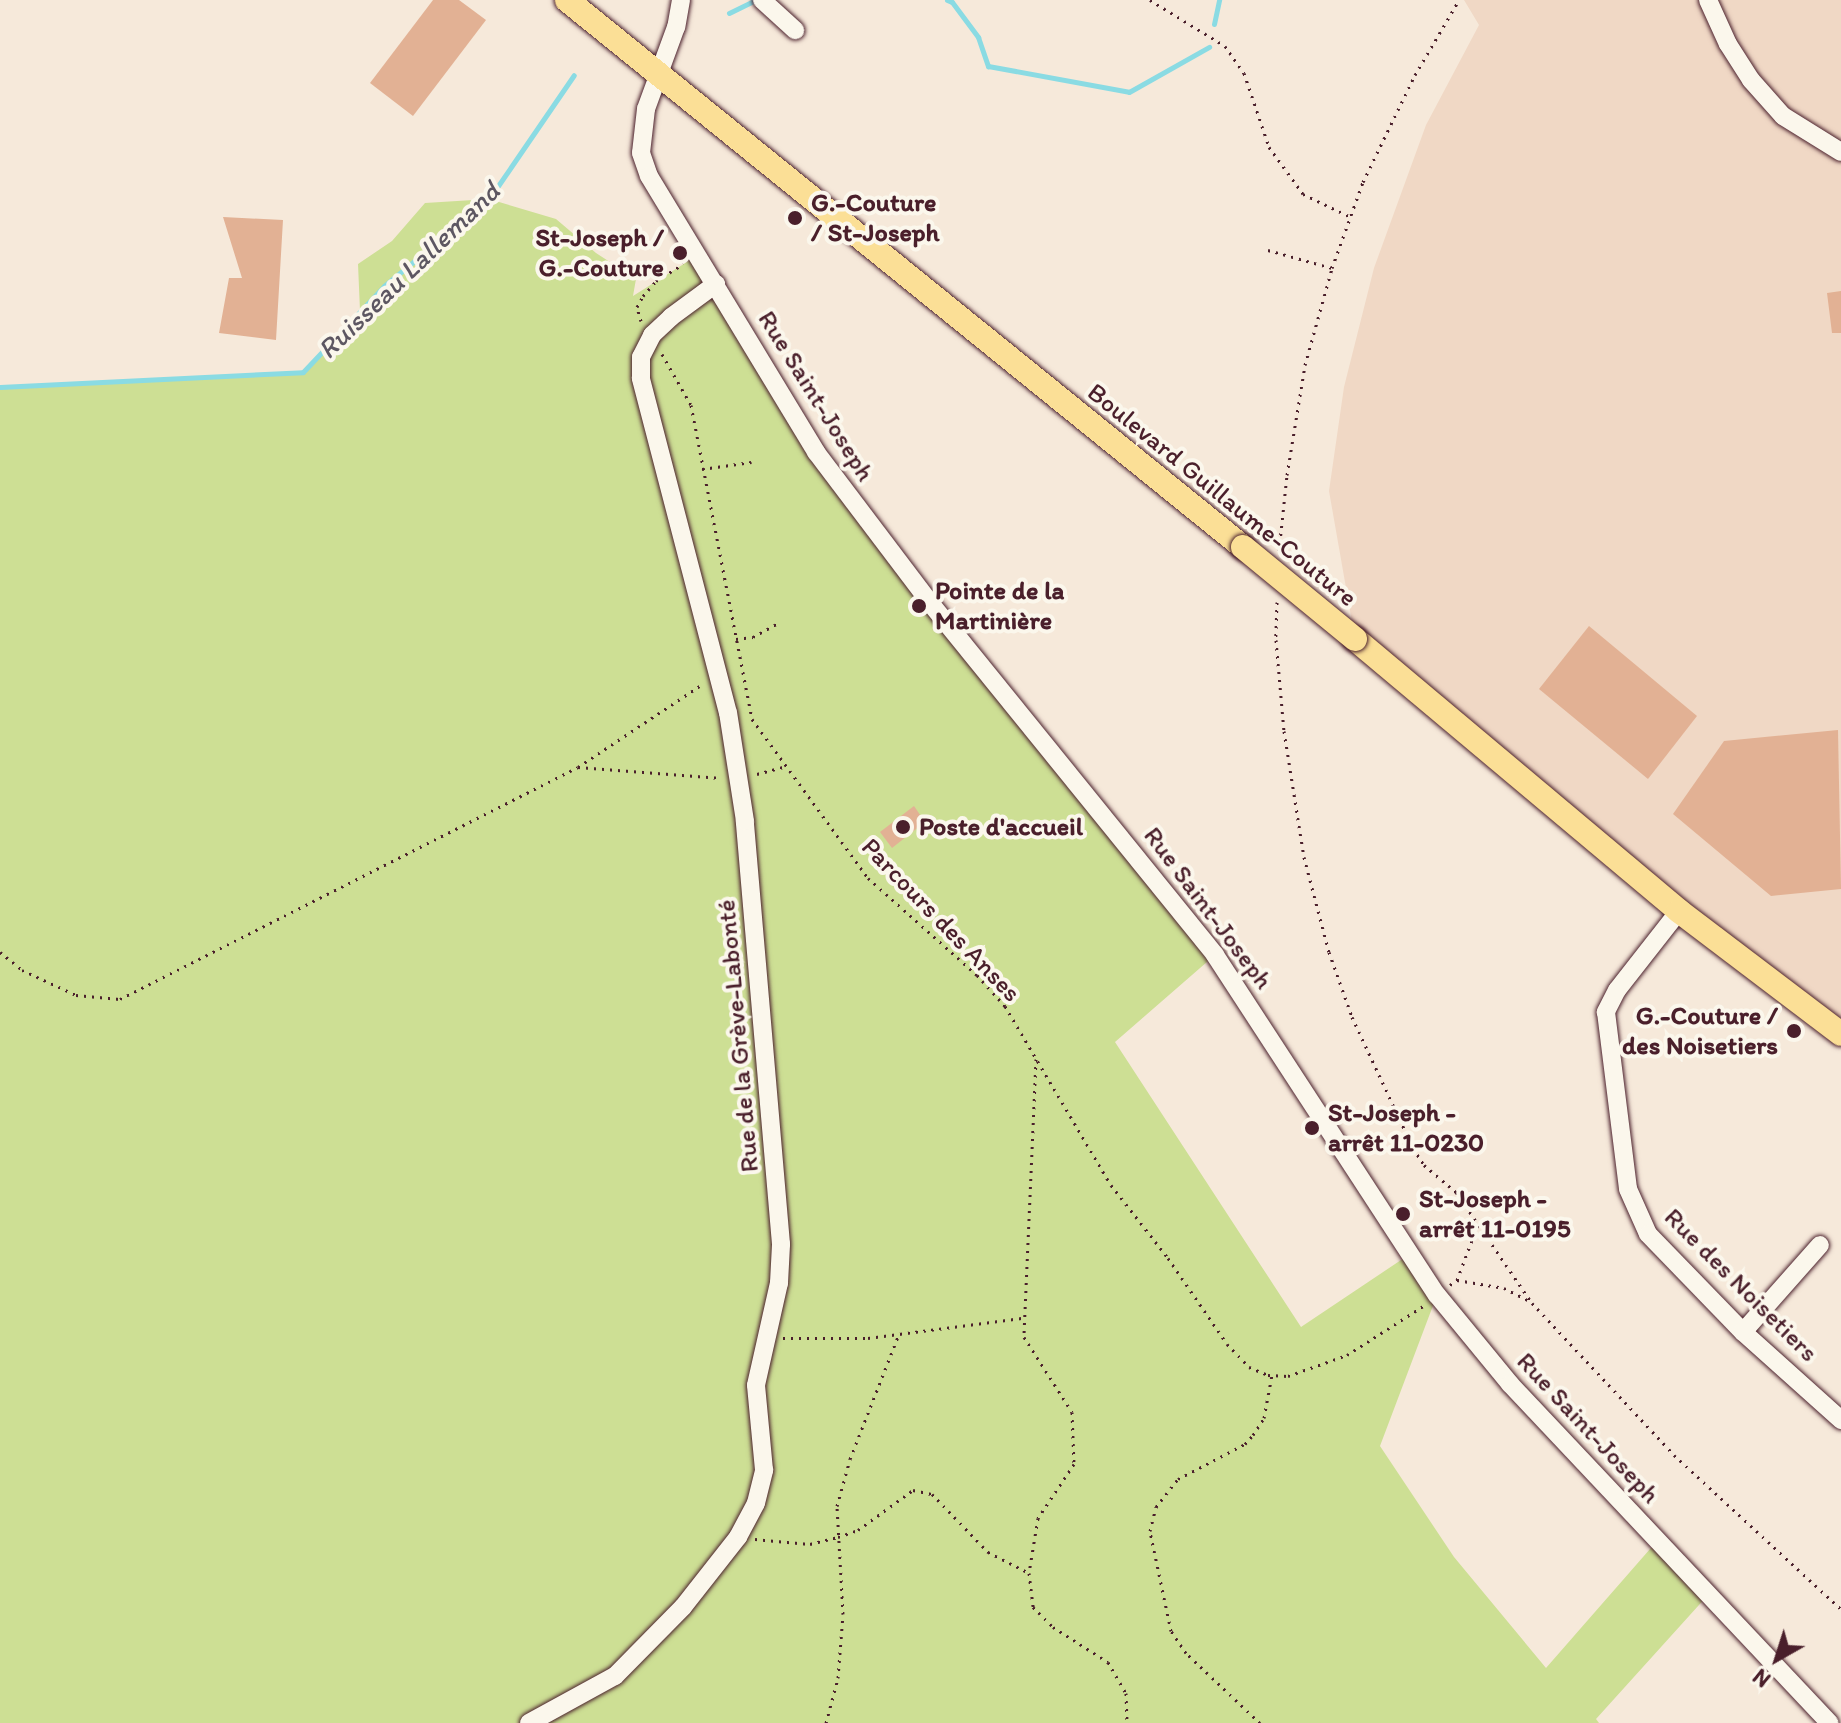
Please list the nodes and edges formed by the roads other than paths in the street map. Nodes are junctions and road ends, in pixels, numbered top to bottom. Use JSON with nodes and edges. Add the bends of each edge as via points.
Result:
{"nodes":[{"id":1,"x":567,"y":0,"type":"edge"},
{"id":2,"x":681,"y":0,"type":"edge"},
{"id":3,"x":1708,"y":0,"type":"edge"},
{"id":4,"x":765,"y":3,"type":"edge"},
{"id":5,"x":795,"y":30,"type":"dead end"},
{"id":6,"x":660,"y":75,"type":"junction"},
{"id":7,"x":1841,"y":152,"type":"edge"},
{"id":8,"x":716,"y":284,"type":"junction"},
{"id":9,"x":1679,"y":911,"type":"junction"},
{"id":10,"x":1841,"y":1034,"type":"edge"},
{"id":11,"x":1820,"y":1245,"type":"dead end"},
{"id":12,"x":1743,"y":1332,"type":"junction"},
{"id":13,"x":1841,"y":1420,"type":"edge"},
{"id":14,"x":529,"y":1723,"type":"edge"},
{"id":15,"x":1830,"y":1723,"type":"edge"}],
"edges":[{"from":1,"to":6,"type":"main road","name":"Boulevard Guillaume-Couture"},
{"from":2,"to":6,"type":"street","name":"Rue Saint-Joseph"},
{"from":3,"to":7,"type":"street","via":[[1751,80],[1783,116]]},
{"from":4,"to":5,"type":"street"},
{"from":6,"to":8,"type":"street","name":"Rue Saint-Joseph","via":[[644,120],[641,153],[649,176]]},
{"from":6,"to":9,"type":"main road","name":"Boulevard Guillaume-Couture","bridge":true,"via":[[1243,547]]},
{"from":8,"to":14,"type":"street","name":"Rue de la Grève-Labonté","via":[[652,335],[641,357],[646,408],[718,674],[740,779],[781,1244],[779,1283],[756,1385],[764,1470],[756,1503],[738,1537],[683,1607],[615,1676]]},
{"from":8,"to":15,"type":"street","name":"Rue Saint-Joseph","via":[[816,452],[890,552],[1215,955],[1437,1295],[1510,1384]]},
{"from":9,"to":10,"type":"main road","name":"Boulevard Guillaume-Couture"},
{"from":9,"to":12,"type":"street","name":"Rue des Noisetiers","via":[[1606,1012],[1628,1189],[1648,1234]]},
{"from":11,"to":12,"type":"street"},
{"from":12,"to":13,"type":"street","name":"Rue des Noisetiers"}]}
